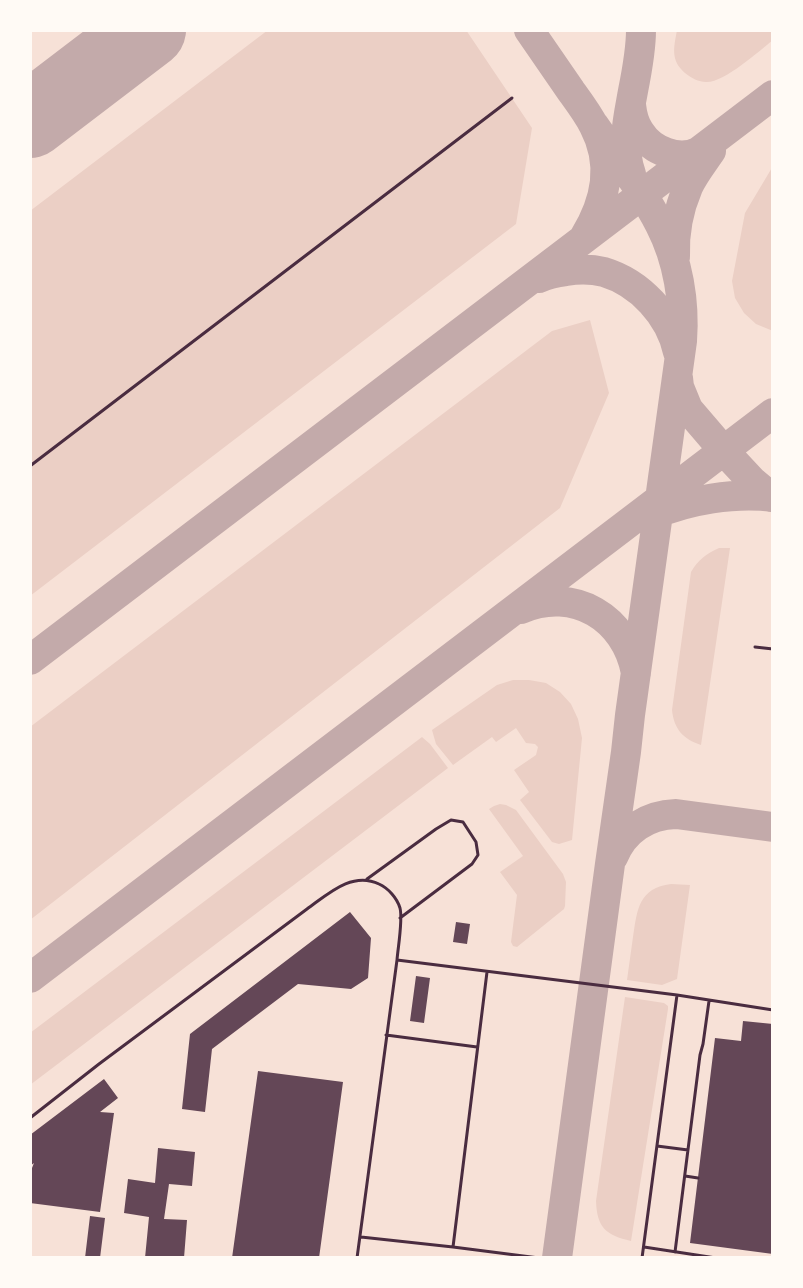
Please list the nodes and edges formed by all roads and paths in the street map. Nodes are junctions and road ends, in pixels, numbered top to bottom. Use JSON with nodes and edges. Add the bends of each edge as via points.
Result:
{"nodes":[{"id":1,"x":512,"y":98,"type":"dead end"},
{"id":2,"x":30,"y":466,"type":"edge"},
{"id":3,"x":755,"y":647,"type":"dead end"},
{"id":4,"x":773,"y":649,"type":"edge"},
{"id":5,"x":366,"y":880,"type":"junction"},
{"id":6,"x":400,"y":918,"type":"junction"},
{"id":7,"x":397,"y":960,"type":"junction"},
{"id":8,"x":487,"y":971,"type":"junction"},
{"id":9,"x":677,"y":995,"type":"junction"},
{"id":10,"x":709,"y":1001,"type":"junction"},
{"id":11,"x":773,"y":1010,"type":"edge"},
{"id":12,"x":386,"y":1035,"type":"junction"},
{"id":13,"x":477,"y":1047,"type":"junction"},
{"id":14,"x":30,"y":1118,"type":"edge"},
{"id":15,"x":657,"y":1146,"type":"junction"},
{"id":16,"x":688,"y":1150,"type":"junction"},
{"id":17,"x":685,"y":1176,"type":"junction"},
{"id":18,"x":698,"y":1178,"type":"dead end"},
{"id":19,"x":361,"y":1237,"type":"junction"},
{"id":20,"x":453,"y":1247,"type":"junction"},
{"id":21,"x":644,"y":1247,"type":"junction"},
{"id":22,"x":675,"y":1252,"type":"junction"},
{"id":23,"x":357,"y":1258,"type":"edge"},
{"id":24,"x":539,"y":1258,"type":"edge"},
{"id":25,"x":642,"y":1258,"type":"edge"},
{"id":26,"x":716,"y":1258,"type":"edge"}],
"edges":[{"from":1,"to":2,"type":"lane"},
{"from":3,"to":4,"type":"lane"},
{"from":5,"to":6,"type":"lane","via":[[391,892],[400,908]]},
{"from":5,"to":6,"type":"lane","via":[[451,820],[463,822],[476,842],[478,855],[472,864]]},
{"from":5,"to":14,"type":"lane","via":[[341,886],[307,909]]},
{"from":6,"to":7,"type":"lane"},
{"from":7,"to":8,"type":"lane"},
{"from":7,"to":12,"type":"lane"},
{"from":8,"to":9,"type":"lane"},
{"from":8,"to":13,"type":"lane"},
{"from":9,"to":10,"type":"lane"},
{"from":9,"to":15,"type":"lane"},
{"from":10,"to":11,"type":"lane"},
{"from":10,"to":16,"type":"lane"},
{"from":12,"to":13,"type":"lane"},
{"from":12,"to":19,"type":"lane"},
{"from":13,"to":20,"type":"lane"},
{"from":15,"to":16,"type":"lane"},
{"from":15,"to":21,"type":"lane"},
{"from":16,"to":17,"type":"lane"},
{"from":17,"to":18,"type":"lane"},
{"from":17,"to":22,"type":"lane"},
{"from":19,"to":20,"type":"lane"},
{"from":19,"to":23,"type":"lane"},
{"from":20,"to":24,"type":"lane"},
{"from":21,"to":22,"type":"lane"},
{"from":21,"to":25,"type":"lane"},
{"from":22,"to":26,"type":"lane"}]}
